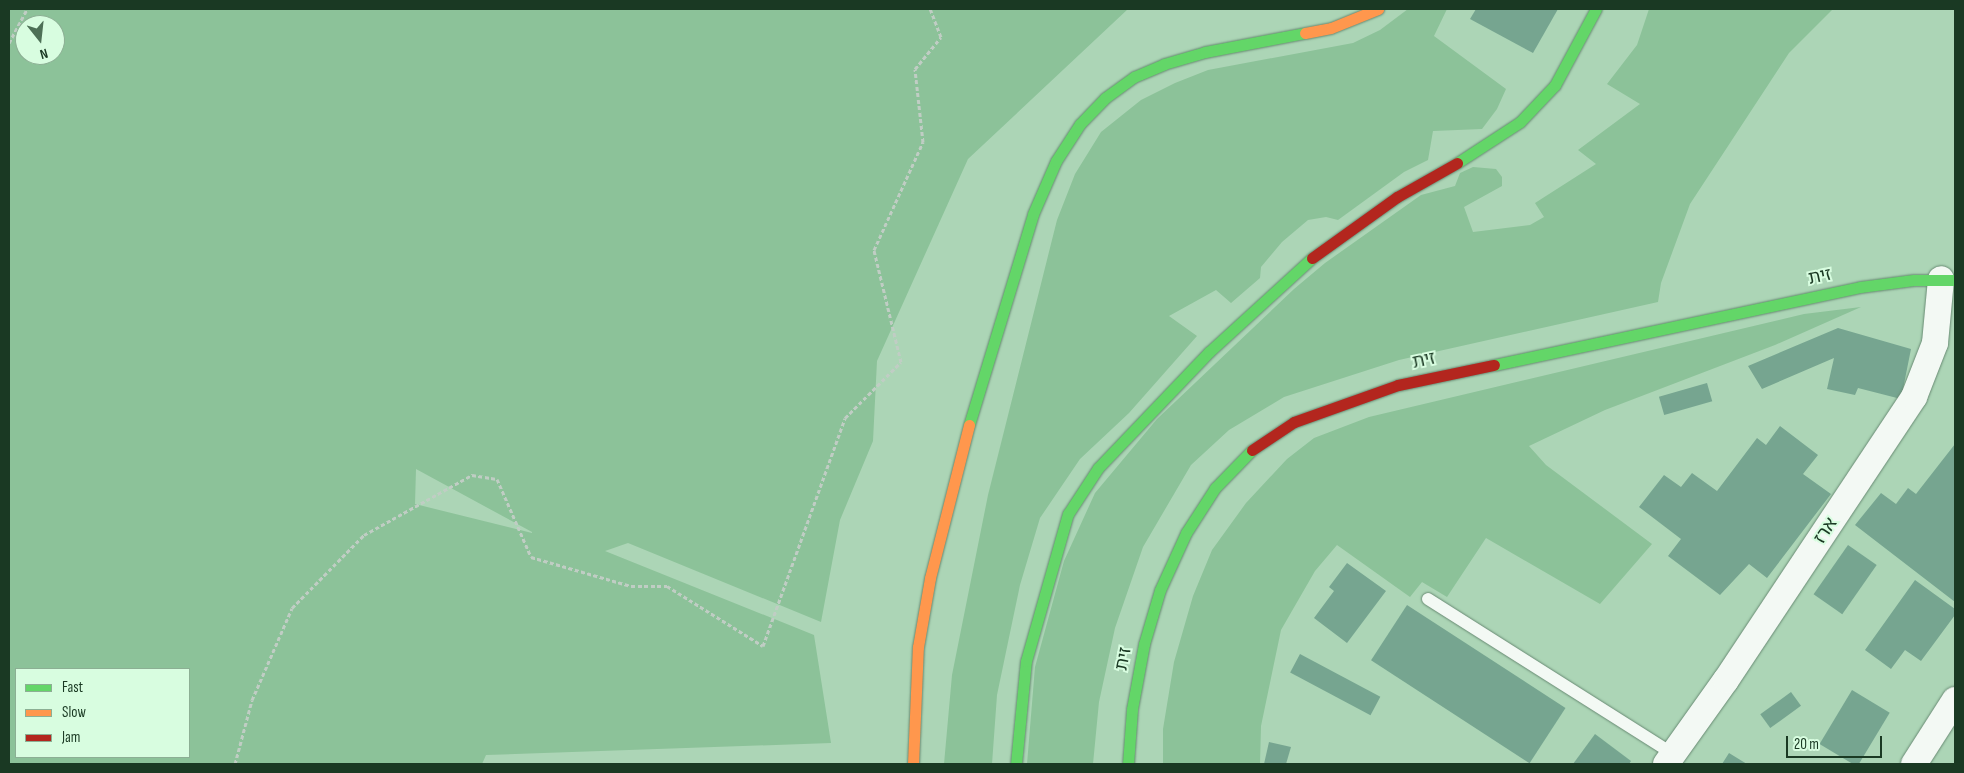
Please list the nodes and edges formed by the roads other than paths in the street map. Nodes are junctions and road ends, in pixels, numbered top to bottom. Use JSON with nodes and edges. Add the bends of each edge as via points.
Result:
{"nodes":[{"id":1,"x":1378,"y":9,"type":"edge"},
{"id":2,"x":1596,"y":9,"type":"edge"},
{"id":3,"x":1948,"y":280,"type":"edge"},
{"id":4,"x":1428,"y":599,"type":"dead end"},
{"id":5,"x":1955,"y":700,"type":"edge"},
{"id":6,"x":1670,"y":759,"type":"edge"},
{"id":7,"x":913,"y":764,"type":"edge"},
{"id":8,"x":1016,"y":764,"type":"edge"},
{"id":9,"x":1128,"y":764,"type":"edge"},
{"id":10,"x":1914,"y":764,"type":"edge"}],
"edges":[{"from":1,"to":7,"type":"street","via":[[1331,28],[1205,52],[1134,77],[1106,98],[1080,124],[1056,161],[1033,214],[953,480],[918,647]]},
{"from":2,"to":8,"type":"street","via":[[1556,85],[1520,122],[1483,148],[1397,197],[1307,261],[1209,352],[1098,468],[1068,514],[1026,661]]},
{"from":3,"to":6,"type":"street","name":"ארז","via":[[1935,343],[1914,397]]},
{"from":3,"to":9,"type":"street","name":"זית","via":[[1860,287],[1398,385],[1294,422],[1249,452],[1215,488],[1186,533],[1160,590],[1144,644],[1132,709]]},
{"from":4,"to":6,"type":"lane"},
{"from":5,"to":10,"type":"street"}]}
